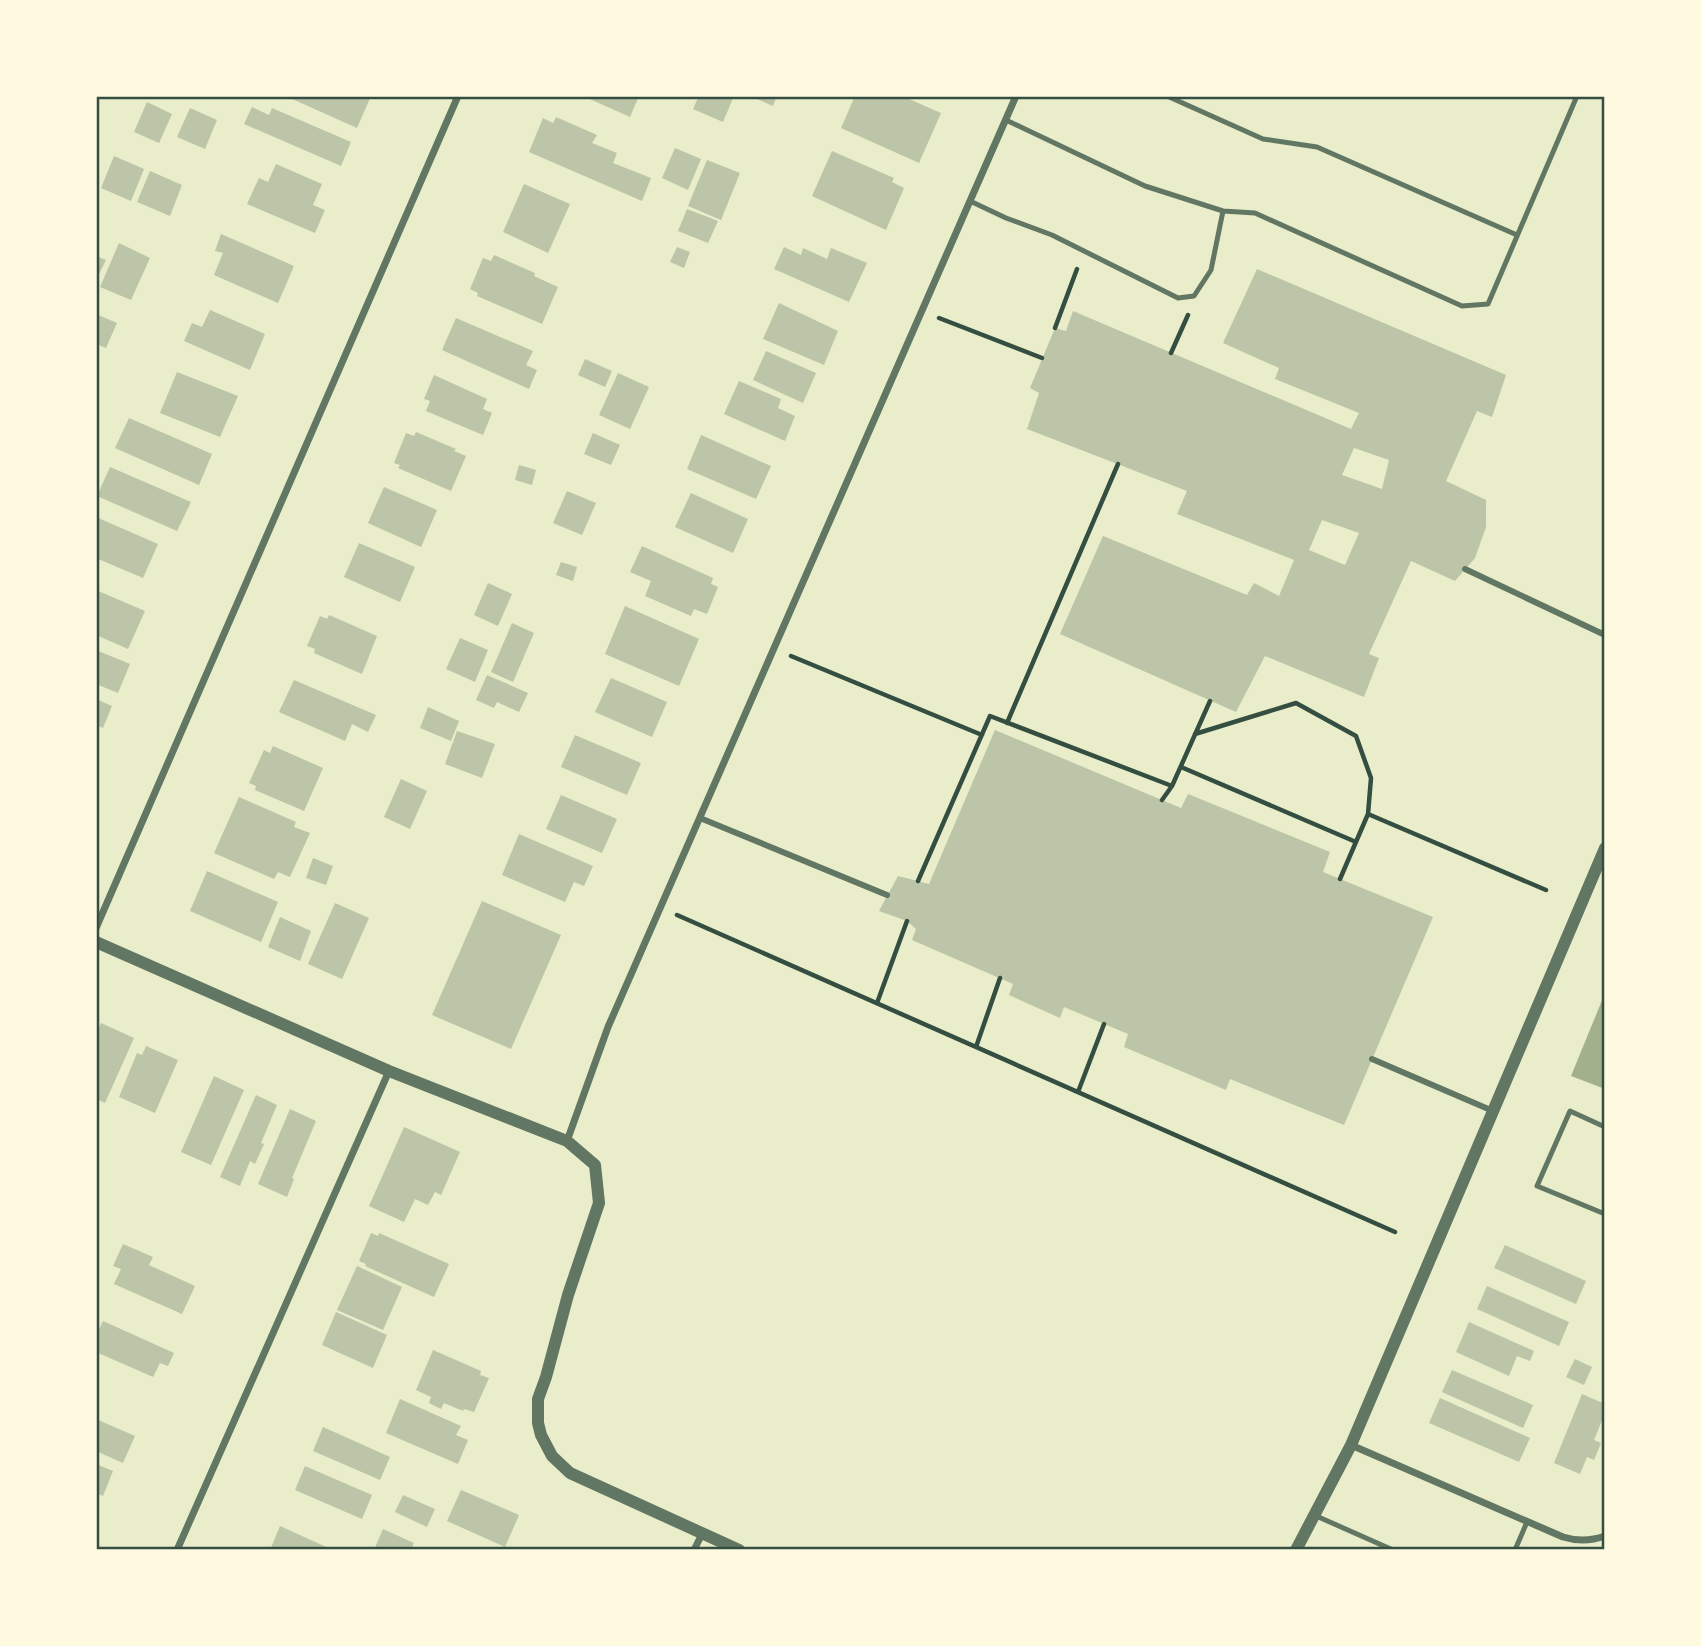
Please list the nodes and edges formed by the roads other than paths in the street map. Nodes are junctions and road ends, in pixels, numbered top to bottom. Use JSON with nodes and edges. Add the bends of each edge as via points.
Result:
{"nodes":[{"id":1,"x":458,"y":96,"type":"edge"},
{"id":2,"x":1016,"y":96,"type":"edge"},
{"id":3,"x":1167,"y":96,"type":"edge"},
{"id":4,"x":1577,"y":96,"type":"edge"},
{"id":5,"x":1006,"y":120,"type":"junction"},
{"id":6,"x":970,"y":201,"type":"junction"},
{"id":7,"x":1223,"y":211,"type":"junction"},
{"id":8,"x":1517,"y":235,"type":"junction"},
{"id":9,"x":1465,"y":569,"type":"dead end"},
{"id":10,"x":1605,"y":635,"type":"edge"},
{"id":11,"x":700,"y":818,"type":"junction"},
{"id":12,"x":1605,"y":848,"type":"edge"},
{"id":13,"x":887,"y":895,"type":"dead end"},
{"id":14,"x":96,"y":928,"type":"edge"},
{"id":15,"x":96,"y":942,"type":"edge"},
{"id":16,"x":1372,"y":1059,"type":"dead end"},
{"id":17,"x":389,"y":1071,"type":"junction"},
{"id":18,"x":1493,"y":1111,"type":"junction"},
{"id":19,"x":1605,"y":1127,"type":"edge"},
{"id":20,"x":566,"y":1141,"type":"junction"},
{"id":21,"x":1605,"y":1214,"type":"edge"},
{"id":22,"x":1351,"y":1445,"type":"junction"},
{"id":23,"x":1314,"y":1516,"type":"junction"},
{"id":24,"x":1527,"y":1522,"type":"junction"},
{"id":25,"x":702,"y":1534,"type":"junction"},
{"id":26,"x":1605,"y":1536,"type":"edge"},
{"id":27,"x":177,"y":1550,"type":"edge"},
{"id":28,"x":695,"y":1550,"type":"edge"},
{"id":29,"x":739,"y":1550,"type":"edge"},
{"id":30,"x":1296,"y":1550,"type":"edge"},
{"id":31,"x":1393,"y":1550,"type":"edge"},
{"id":32,"x":1515,"y":1550,"type":"edge"}],
"edges":[{"from":1,"to":14,"type":"street"},
{"from":2,"to":5,"type":"street"},
{"from":3,"to":8,"type":"lane","via":[[1263,139],[1317,147]]},
{"from":4,"to":8,"type":"lane"},
{"from":5,"to":6,"type":"street"},
{"from":5,"to":7,"type":"lane","via":[[1146,186]]},
{"from":6,"to":7,"type":"lane","via":[[1052,235],[1178,298],[1194,296],[1211,270]]},
{"from":6,"to":11,"type":"street"},
{"from":7,"to":8,"type":"lane","via":[[1255,212],[1462,306],[1488,304]]},
{"from":9,"to":10,"type":"street"},
{"from":11,"to":13,"type":"street"},
{"from":11,"to":20,"type":"street","via":[[608,1027]]},
{"from":12,"to":18,"type":"street"},
{"from":15,"to":17,"type":"street"},
{"from":16,"to":18,"type":"street"},
{"from":17,"to":20,"type":"street"},
{"from":17,"to":27,"type":"street"},
{"from":18,"to":22,"type":"street"},
{"from":19,"to":21,"type":"lane","via":[[1570,1111],[1537,1186]]},
{"from":20,"to":25,"type":"street","via":[[595,1165],[599,1203],[538,1399],[541,1435],[552,1457],[569,1473]]},
{"from":22,"to":23,"type":"street"},
{"from":22,"to":24,"type":"street"},
{"from":23,"to":30,"type":"street"},
{"from":23,"to":31,"type":"lane"},
{"from":24,"to":26,"type":"street","via":[[1574,1540]]},
{"from":24,"to":32,"type":"lane"},
{"from":25,"to":28,"type":"street"},
{"from":25,"to":29,"type":"street"}]}
